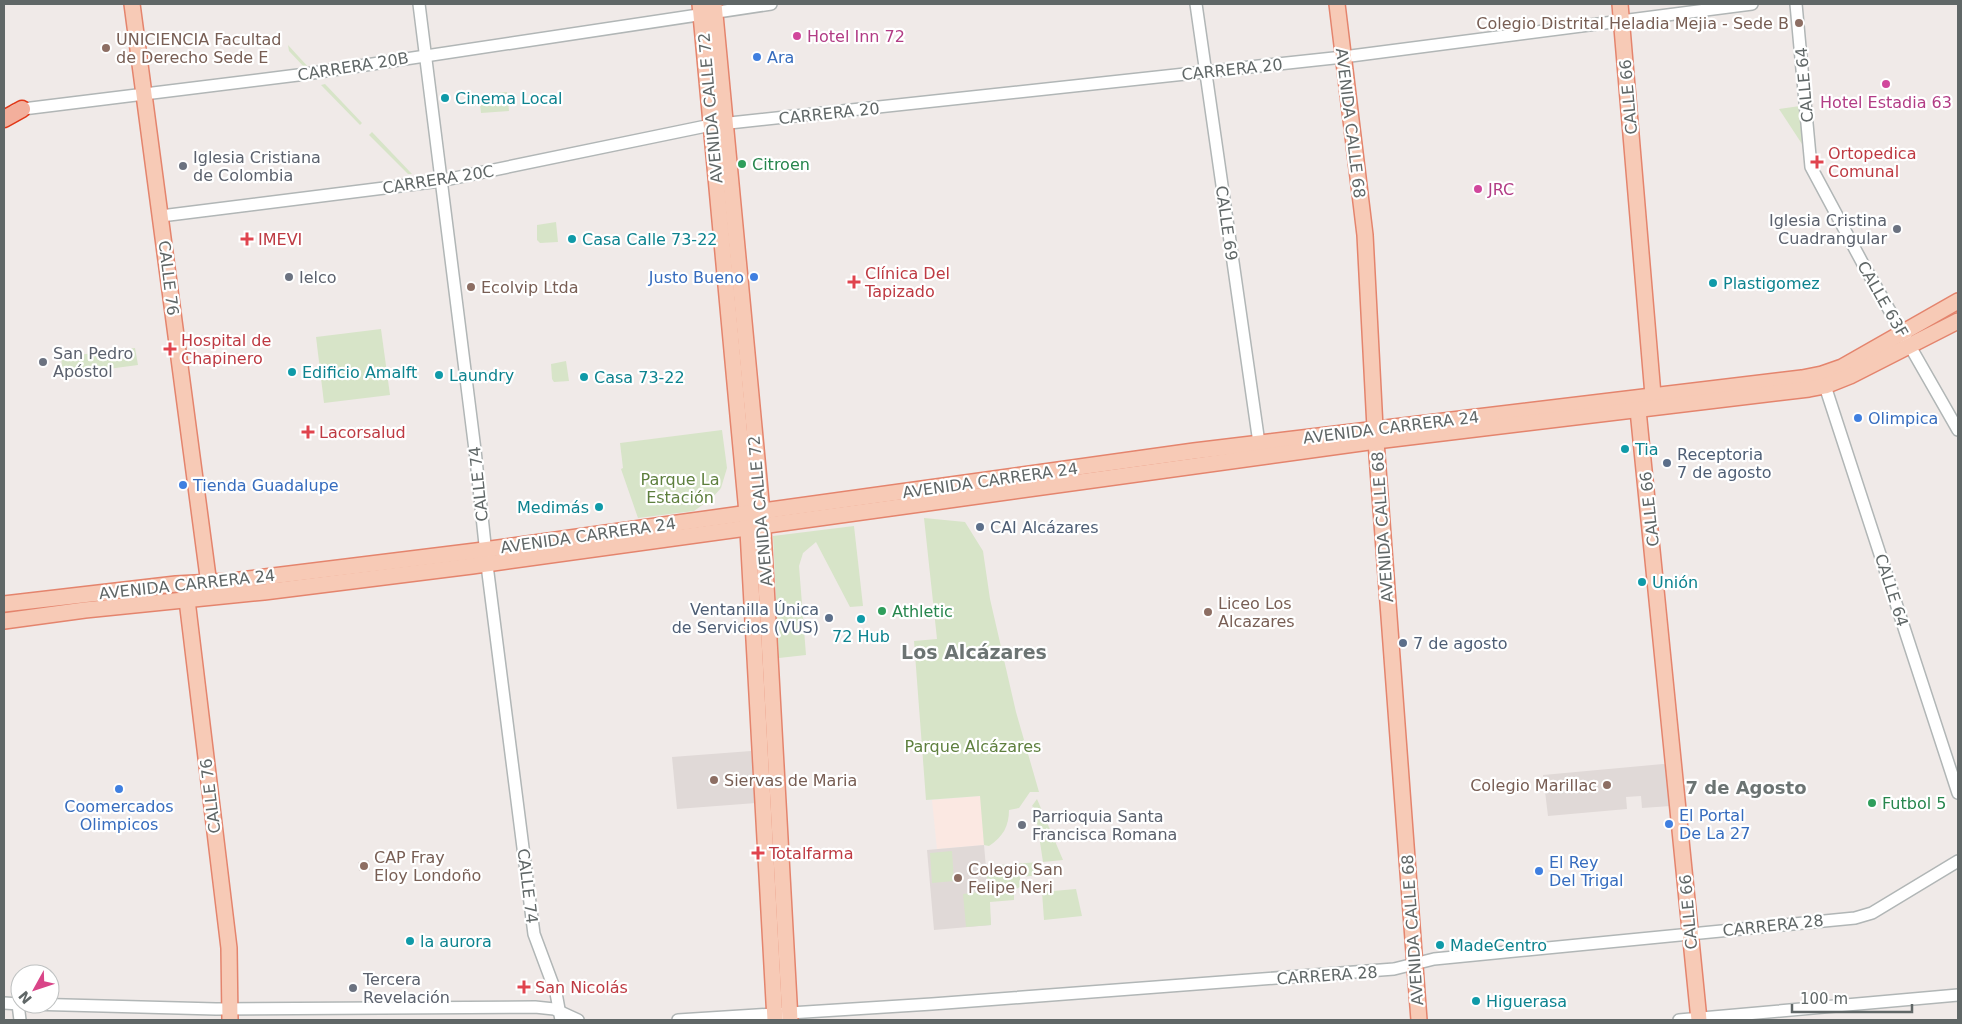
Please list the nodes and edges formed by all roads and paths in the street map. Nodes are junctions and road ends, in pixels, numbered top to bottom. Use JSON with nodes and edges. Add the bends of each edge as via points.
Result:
{"nodes":[{"id":1,"x":132,"y":4,"type":"edge"},
{"id":2,"x":419,"y":4,"type":"edge"},
{"id":3,"x":771,"y":4,"type":"edge"},
{"id":4,"x":1196,"y":4,"type":"edge"},
{"id":5,"x":1336,"y":4,"type":"edge"},
{"id":6,"x":1620,"y":4,"type":"edge"},
{"id":7,"x":1752,"y":4,"type":"edge"},
{"id":8,"x":1796,"y":4,"type":"edge"},
{"id":9,"x":708,"y":8,"type":"edge"},
{"id":10,"x":1622,"y":20,"type":"junction"},
{"id":11,"x":425,"y":56,"type":"junction"},
{"id":12,"x":1343,"y":57,"type":"junction"},
{"id":13,"x":1205,"y":72,"type":"junction"},
{"id":14,"x":144,"y":94,"type":"junction"},
{"id":15,"x":22,"y":110,"type":"junction"},
{"id":16,"x":4,"y":113,"type":"edge"},
{"id":17,"x":4,"y":119,"type":"edge"},
{"id":18,"x":718,"y":124,"type":"junction"},
{"id":19,"x":1811,"y":167,"type":"joint"},
{"id":20,"x":440,"y":181,"type":"junction"},
{"id":21,"x":161,"y":216,"type":"junction"},
{"id":22,"x":1958,"y":301,"type":"edge"},
{"id":23,"x":1958,"y":321,"type":"edge"},
{"id":24,"x":1906,"y":339,"type":"junction"},
{"id":25,"x":1825,"y":386,"type":"junction"},
{"id":26,"x":1653,"y":396,"type":"junction"},
{"id":27,"x":1638,"y":404,"type":"junction"},
{"id":28,"x":1958,"y":430,"type":"edge"},
{"id":29,"x":1376,"y":435,"type":"junction"},
{"id":30,"x":1258,"y":443,"type":"junction"},
{"id":31,"x":755,"y":520,"type":"junction"},
{"id":32,"x":647,"y":527,"type":"junction"},
{"id":33,"x":648,"y":543,"type":"junction"},
{"id":34,"x":486,"y":557,"type":"junction"},
{"id":35,"x":210,"y":590,"type":"junction"},
{"id":36,"x":187,"y":600,"type":"junction"},
{"id":37,"x":4,"y":604,"type":"edge"},
{"id":38,"x":4,"y":620,"type":"edge"},
{"id":39,"x":1958,"y":793,"type":"edge"},
{"id":40,"x":1958,"y":861,"type":"edge"},
{"id":41,"x":1690,"y":934,"type":"junction"},
{"id":42,"x":1415,"y":964,"type":"junction"},
{"id":43,"x":1958,"y":995,"type":"edge"},
{"id":44,"x":60,"y":1006,"type":"edge"},
{"id":45,"x":229,"y":1015,"type":"edge"},
{"id":46,"x":561,"y":1016,"type":"edge"},
{"id":47,"x":782,"y":1017,"type":"edge"},
{"id":48,"x":1699,"y":1019,"type":"edge"},
{"id":49,"x":578,"y":1020,"type":"edge"},
{"id":50,"x":678,"y":1020,"type":"edge"},
{"id":51,"x":1419,"y":1020,"type":"edge"},
{"id":52,"x":1679,"y":1020,"type":"edge"}],
"edges":[{"from":1,"to":14,"type":"main road","name":"CALLE 76"},
{"from":2,"to":11,"type":"street","name":"CALLE 74"},
{"from":3,"to":9,"type":"street","name":"CARRERA 20B"},
{"from":4,"to":13,"type":"street","name":"CALLE 69"},
{"from":5,"to":12,"type":"main road","name":"AVENIDA CALLE 68"},
{"from":6,"to":10,"type":"main road","name":"CALLE 66"},
{"from":7,"to":10,"type":"street","name":"CARRERA 20"},
{"from":8,"to":19,"type":"street","name":"CALLE 64"},
{"from":9,"to":11,"type":"street","name":"CARRERA 20B"},
{"from":9,"to":18,"type":"main road","name":"AVENIDA CALLE 72"},
{"from":10,"to":12,"type":"street","name":"CARRERA 20"},
{"from":10,"to":26,"type":"main road","name":"CALLE 66"},
{"from":11,"to":14,"type":"street","name":"CARRERA 20B"},
{"from":11,"to":20,"type":"street","name":"CALLE 74"},
{"from":12,"to":13,"type":"street","name":"CARRERA 20"},
{"from":12,"to":29,"type":"main road","name":"AVENIDA CALLE 68","via":[[1365,235]]},
{"from":13,"to":18,"type":"street","name":"CARRERA 20"},
{"from":13,"to":30,"type":"street","name":"CALLE 69"},
{"from":14,"to":15,"type":"street","name":"CARRERA 20B"},
{"from":14,"to":21,"type":"main road","name":"CALLE 76"},
{"from":15,"to":16,"type":"street","name":"CARRERA 20B"},
{"from":15,"to":17,"type":"highway"},
{"from":18,"to":20,"type":"street","name":"CARRERA 20C"},
{"from":18,"to":31,"type":"main road","name":"AVENIDA CALLE 72"},
{"from":19,"to":24,"type":"street","name":"CALLE 63F"},
{"from":20,"to":21,"type":"street","name":"CARRERA 20C"},
{"from":20,"to":34,"type":"street","name":"CALLE 74"},
{"from":21,"to":35,"type":"main road","name":"CALLE 76"},
{"from":22,"to":24,"type":"main road","name":"AVENIDA CARRERA 24"},
{"from":23,"to":24,"type":"main road","name":"AVENIDA CARRERA 24"},
{"from":24,"to":25,"type":"main road","name":"AVENIDA CARRERA 24","via":[[1850,376]]},
{"from":24,"to":26,"type":"main road","name":"AVENIDA CARRERA 24","via":[[1822,374]]},
{"from":24,"to":28,"type":"street","name":"CALLE 63F"},
{"from":25,"to":27,"type":"main road","name":"AVENIDA CARRERA 24"},
{"from":25,"to":39,"type":"street","name":"CALLE 64"},
{"from":26,"to":27,"type":"main road"},
{"from":27,"to":29,"type":"main road","name":"AVENIDA CARRERA 24"},
{"from":27,"to":41,"type":"main road","name":"CALLE 66"},
{"from":29,"to":30,"type":"main road","name":"AVENIDA CARRERA 24"},
{"from":29,"to":31,"type":"main road","name":"AVENIDA CARRERA 24"},
{"from":29,"to":42,"type":"main road","name":"AVENIDA CALLE 68"},
{"from":30,"to":31,"type":"main road","name":"AVENIDA CARRERA 24"},
{"from":31,"to":32,"type":"main road","name":"AVENIDA CARRERA 24"},
{"from":31,"to":33,"type":"main road","name":"AVENIDA CARRERA 24"},
{"from":31,"to":47,"type":"main road","name":"AVENIDA CALLE 72"},
{"from":32,"to":33,"type":"main road"},
{"from":32,"to":34,"type":"main road","name":"AVENIDA CARRERA 24"},
{"from":33,"to":34,"type":"main road","name":"AVENIDA CARRERA 24"},
{"from":34,"to":35,"type":"main road","name":"AVENIDA CARRERA 24","via":[[264,592]]},
{"from":34,"to":46,"type":"street","name":"CALLE 74","via":[[534,934]]},
{"from":35,"to":36,"type":"main road","name":"AVENIDA CARRERA 24"},
{"from":35,"to":37,"type":"main road","name":"AVENIDA CARRERA 24","via":[[82,594]]},
{"from":36,"to":38,"type":"main road","name":"AVENIDA CARRERA 24"},
{"from":36,"to":45,"type":"main road","name":"CALLE 76","via":[[228,948]]},
{"from":40,"to":41,"type":"street","name":"CARRERA 28","via":[[1864,916]]},
{"from":41,"to":42,"type":"street","name":"CARRERA 28","via":[[1434,959]]},
{"from":41,"to":48,"type":"main road","name":"CALLE 66"},
{"from":42,"to":47,"type":"street","name":"CARRERA 28","via":[[1394,970]]},
{"from":42,"to":51,"type":"main road","name":"AVENIDA CALLE 68"},
{"from":43,"to":48,"type":"street"},
{"from":44,"to":45,"type":"street"},
{"from":45,"to":46,"type":"street","via":[[535,1007],[547,1008]]},
{"from":46,"to":49,"type":"street"},
{"from":47,"to":50,"type":"street","name":"CARRERA 28"},
{"from":48,"to":52,"type":"street"}]}
